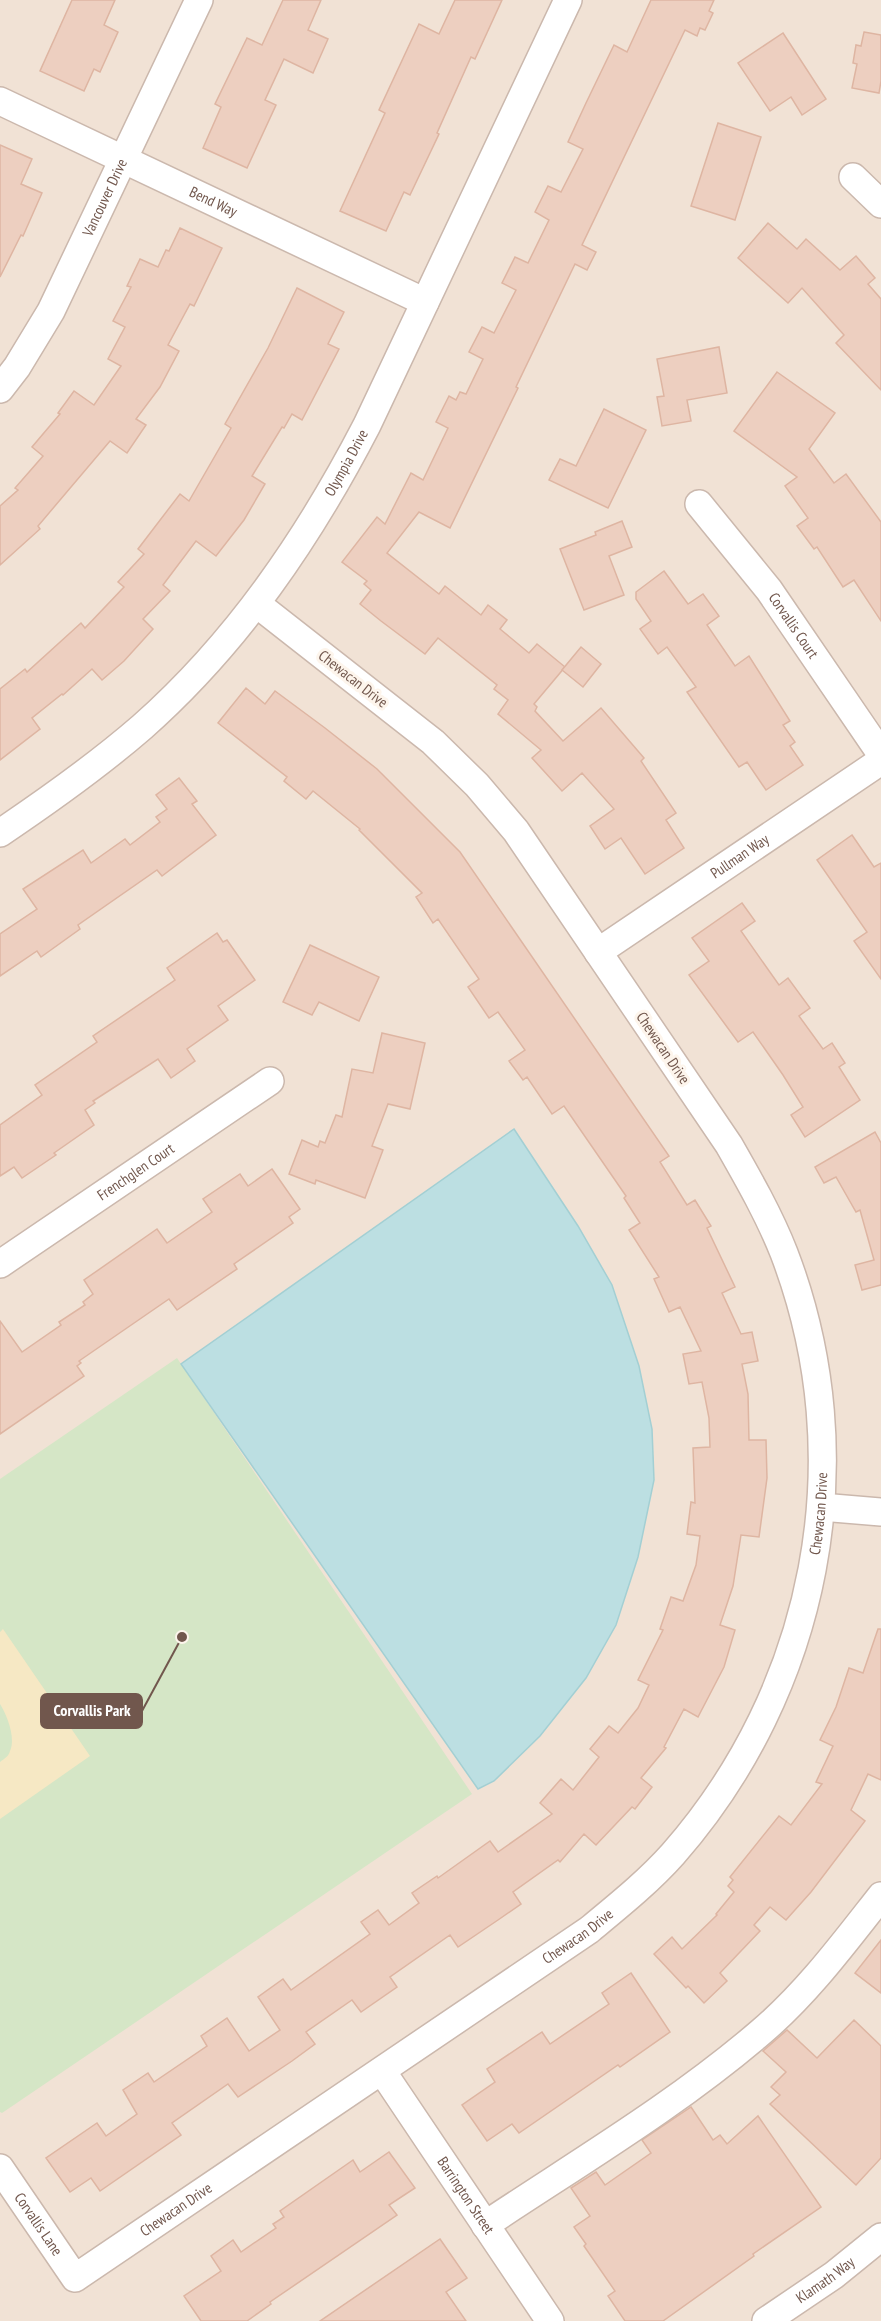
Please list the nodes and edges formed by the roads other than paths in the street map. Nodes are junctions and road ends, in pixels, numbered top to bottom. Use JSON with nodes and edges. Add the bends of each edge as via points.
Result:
{"nodes":[{"id":1,"x":199,"y":0,"type":"edge"},
{"id":2,"x":568,"y":0,"type":"edge"},
{"id":3,"x":0,"y":101,"type":"edge"},
{"id":4,"x":123,"y":159,"type":"junction"},
{"id":5,"x":853,"y":177,"type":"dead end"},
{"id":6,"x":881,"y":204,"type":"edge"},
{"id":7,"x":425,"y":302,"type":"junction"},
{"id":8,"x":0,"y":389,"type":"edge"},
{"id":9,"x":699,"y":504,"type":"dead end"},
{"id":10,"x":257,"y":604,"type":"junction"},
{"id":11,"x":881,"y":754,"type":"edge"},
{"id":12,"x":881,"y":761,"type":"edge"},
{"id":13,"x":0,"y":833,"type":"edge"},
{"id":14,"x":598,"y":952,"type":"junction"},
{"id":15,"x":270,"y":1081,"type":"dead end"},
{"id":16,"x":0,"y":1264,"type":"edge"},
{"id":17,"x":821,"y":1507,"type":"junction"},
{"id":18,"x":881,"y":1512,"type":"edge"},
{"id":19,"x":881,"y":1896,"type":"edge"},
{"id":20,"x":382,"y":2071,"type":"junction"},
{"id":21,"x":0,"y":2169,"type":"edge"},
{"id":22,"x":485,"y":2225,"type":"junction"},
{"id":23,"x":881,"y":2237,"type":"edge"},
{"id":24,"x":75,"y":2278,"type":"joint"},
{"id":25,"x":550,"y":2321,"type":"edge"},
{"id":26,"x":766,"y":2321,"type":"edge"}],
"edges":[{"from":1,"to":4,"type":"street","name":"Vancouver Drive"},
{"from":2,"to":7,"type":"street","name":"Olympia Drive"},
{"from":3,"to":4,"type":"street","name":"Bend Way"},
{"from":4,"to":7,"type":"street","name":"Bend Way"},
{"from":4,"to":8,"type":"street","name":"Vancouver Drive","via":[[51,311]]},
{"from":5,"to":6,"type":"street"},
{"from":7,"to":10,"type":"street","name":"Olympia Drive","via":[[336,484]]},
{"from":9,"to":11,"type":"street","name":"Corvallis Court","via":[[769,591]]},
{"from":10,"to":13,"type":"street","name":"Olympia Drive","via":[[191,680],[143,726],[79,779]]},
{"from":10,"to":14,"type":"street","name":"Chewacan Drive","via":[[433,742],[477,785],[516,831]]},
{"from":12,"to":14,"type":"street","name":"Pullman Way"},
{"from":14,"to":17,"type":"street","name":"Chewacan Drive","via":[[729,1145],[759,1197],[784,1253],[806,1322],[818,1392],[823,1453]]},
{"from":15,"to":16,"type":"street","name":"Frenchglen Court"},
{"from":17,"to":18,"type":"street"},
{"from":17,"to":20,"type":"street","name":"Chewacan Drive","via":[[805,1608],[786,1666],[744,1756],[710,1808],[672,1855],[589,1930]]},
{"from":19,"to":22,"type":"street","via":[[823,1969],[762,2031],[685,2092]]},
{"from":20,"to":22,"type":"street","name":"Barrington Street"},
{"from":20,"to":24,"type":"street","name":"Chewacan Drive"},
{"from":21,"to":24,"type":"street","name":"Corvallis Lane"},
{"from":22,"to":25,"type":"street","name":"Barrington Street"},
{"from":23,"to":26,"type":"street","name":"Klamath Way"}]}
